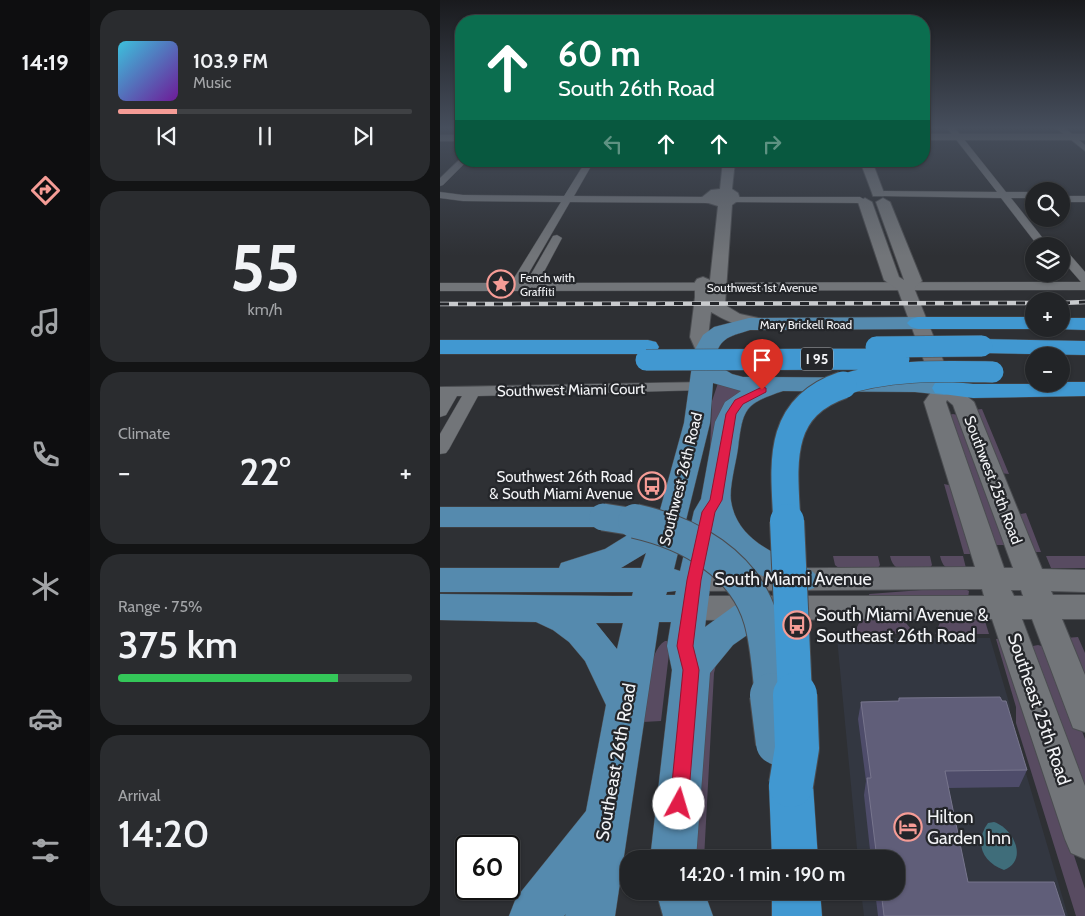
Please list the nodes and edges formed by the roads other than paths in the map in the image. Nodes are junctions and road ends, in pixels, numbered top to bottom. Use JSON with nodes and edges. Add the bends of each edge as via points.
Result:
{"nodes":[{"id":1,"x":453,"y":171,"type":"edge"},
{"id":2,"x":584,"y":171,"type":"edge"},
{"id":3,"x":596,"y":171,"type":"edge"},
{"id":4,"x":718,"y":171,"type":"edge"},
{"id":5,"x":728,"y":171,"type":"edge"},
{"id":6,"x":871,"y":171,"type":"edge"},
{"id":7,"x":990,"y":171,"type":"edge"},
{"id":8,"x":440,"y":183,"type":"edge"},
{"id":9,"x":440,"y":195,"type":"edge"},
{"id":10,"x":861,"y":195,"type":"junction"},
{"id":11,"x":711,"y":197,"type":"junction"},
{"id":12,"x":730,"y":197,"type":"junction"},
{"id":13,"x":883,"y":197,"type":"junction"},
{"id":14,"x":1011,"y":197,"type":"junction"},
{"id":15,"x":1025,"y":197,"type":"edge"},
{"id":16,"x":1070,"y":197,"type":"edge"},
{"id":17,"x":1085,"y":197,"type":"edge"},
{"id":18,"x":463,"y":198,"type":"junction"},
{"id":19,"x":569,"y":198,"type":"junction"},
{"id":20,"x":581,"y":198,"type":"junction"},
{"id":21,"x":440,"y":200,"type":"edge"},
{"id":22,"x":1025,"y":210,"type":"edge"},
{"id":23,"x":1041,"y":227,"type":"edge"},
{"id":24,"x":1038,"y":237,"type":"edge"},
{"id":25,"x":1050,"y":237,"type":"edge"},
{"id":26,"x":1070,"y":265,"type":"edge"},
{"id":27,"x":1070,"y":275,"type":"edge"},
{"id":28,"x":1082,"y":284,"type":"edge"},
{"id":29,"x":440,"y":287,"type":"edge"},
{"id":30,"x":710,"y":287,"type":"junction"},
{"id":31,"x":905,"y":287,"type":"junction"},
{"id":32,"x":514,"y":288,"type":"junction"},
{"id":33,"x":529,"y":288,"type":"junction"},
{"id":34,"x":1025,"y":323,"type":"edge"},
{"id":35,"x":757,"y":324,"type":"junction"},
{"id":36,"x":918,"y":324,"type":"junction"},
{"id":37,"x":1070,"y":324,"type":"edge"},
{"id":38,"x":1085,"y":324,"type":"edge"},
{"id":39,"x":440,"y":347,"type":"edge"},
{"id":40,"x":1085,"y":348,"type":"edge"},
{"id":41,"x":647,"y":353,"type":"junction"},
{"id":42,"x":1025,"y":358,"type":"edge"},
{"id":43,"x":1070,"y":358,"type":"edge"},
{"id":44,"x":1085,"y":358,"type":"edge"},
{"id":45,"x":988,"y":359,"type":"junction"},
{"id":46,"x":440,"y":360,"type":"edge"},
{"id":47,"x":703,"y":368,"type":"junction"},
{"id":48,"x":1025,"y":369,"type":"edge"},
{"id":49,"x":1070,"y":372,"type":"edge"},
{"id":50,"x":1085,"y":372,"type":"edge"},
{"id":51,"x":775,"y":386,"type":"junction"},
{"id":52,"x":944,"y":388,"type":"junction"},
{"id":53,"x":1085,"y":389,"type":"edge"},
{"id":54,"x":446,"y":392,"type":"edge"},
{"id":55,"x":472,"y":392,"type":"junction"},
{"id":56,"x":440,"y":412,"type":"edge"},
{"id":57,"x":440,"y":449,"type":"edge"},
{"id":58,"x":716,"y":500,"type":"junction"},
{"id":59,"x":674,"y":514,"type":"junction"},
{"id":60,"x":440,"y":517,"type":"edge"},
{"id":61,"x":802,"y":579,"type":"junction"},
{"id":62,"x":440,"y":580,"type":"edge"},
{"id":63,"x":1085,"y":581,"type":"edge"},
{"id":64,"x":543,"y":594,"type":"junction"},
{"id":65,"x":650,"y":594,"type":"junction"},
{"id":66,"x":692,"y":594,"type":"junction"},
{"id":67,"x":998,"y":594,"type":"junction"},
{"id":68,"x":1037,"y":594,"type":"junction"},
{"id":69,"x":440,"y":607,"type":"edge"},
{"id":70,"x":1085,"y":607,"type":"edge"},
{"id":71,"x":758,"y":609,"type":"junction"},
{"id":72,"x":691,"y":670,"type":"junction"},
{"id":73,"x":626,"y":706,"type":"junction"},
{"id":74,"x":1085,"y":717,"type":"edge"},
{"id":75,"x":791,"y":785,"type":"junction"},
{"id":76,"x":1079,"y":803,"type":"edge"},
{"id":77,"x":606,"y":820,"type":"junction"},
{"id":78,"x":1085,"y":839,"type":"edge"},
{"id":79,"x":675,"y":850,"type":"edge"},
{"id":80,"x":795,"y":850,"type":"edge"},
{"id":81,"x":669,"y":900,"type":"edge"},
{"id":82,"x":683,"y":900,"type":"edge"},
{"id":83,"x":796,"y":900,"type":"edge"},
{"id":84,"x":534,"y":916,"type":"edge"},
{"id":85,"x":590,"y":916,"type":"edge"},
{"id":86,"x":668,"y":916,"type":"edge"},
{"id":87,"x":688,"y":916,"type":"edge"},
{"id":88,"x":797,"y":916,"type":"edge"}],
"edges":[{"from":1,"to":8,"type":"street"},
{"from":2,"to":19,"type":"street"},
{"from":3,"to":20,"type":"street"},
{"from":4,"to":11,"type":"main road","name":"Southwest 26th Road","via":[[716,190]]},
{"from":5,"to":12,"type":"main road","name":"Southwest 26th Road","via":[[726,190]]},
{"from":6,"to":13,"type":"main road"},
{"from":7,"to":14,"type":"street"},
{"from":9,"to":18,"type":"street"},
{"from":10,"to":12,"type":"street"},
{"from":10,"to":13,"type":"main road"},
{"from":10,"to":31,"type":"main road","name":"Southwest 25th Road","via":[[892,280]]},
{"from":11,"to":12,"type":"main road"},
{"from":11,"to":20,"type":"street"},
{"from":11,"to":30,"type":"main road","name":"Southwest 26th Road","via":[[714,205],[703,276]]},
{"from":12,"to":30,"type":"main road","name":"Southwest 26th Road","via":[[725,205]]},
{"from":13,"to":14,"type":"street"},
{"from":13,"to":31,"type":"main road","via":[[914,281]]},
{"from":14,"to":15,"type":"street"},
{"from":14,"to":22,"type":"street"},
{"from":14,"to":24,"type":"street"},
{"from":16,"to":17,"type":"street"},
{"from":18,"to":19,"type":"street"},
{"from":18,"to":21,"type":"street"},
{"from":19,"to":20,"type":"street"},
{"from":19,"to":32,"type":"street"},
{"from":20,"to":33,"type":"street"},
{"from":23,"to":25,"type":"street"},
{"from":26,"to":28,"type":"street"},
{"from":27,"to":28,"type":"street"},
{"from":28,"to":31,"type":"street","name":"Southwest 1st Avenue"},
{"from":29,"to":32,"type":"street","name":"Southwest 1st Avenue"},
{"from":30,"to":31,"type":"street","name":"Southwest 1st Avenue"},
{"from":30,"to":33,"type":"street","name":"Southwest 1st Avenue"},
{"from":30,"to":35,"type":"main road","name":"Southwest 26th Road","via":[[717,308],[722,312]]},
{"from":30,"to":47,"type":"main road","name":"Southwest 26th Road","via":[[704,297],[699,336]]},
{"from":31,"to":36,"type":"main road","name":"Southwest 25th Road"},
{"from":32,"to":33,"type":"street","name":"Southwest 1st Avenue"},
{"from":34,"to":36,"type":"highway"},
{"from":35,"to":36,"type":"main road","name":"Mary Brickell Road"},
{"from":35,"to":47,"type":"main road","name":"Mary Brickell Road","via":[[722,332],[711,340]]},
{"from":36,"to":52,"type":"main road","name":"Southwest 25th Road"},
{"from":37,"to":38,"type":"highway"},
{"from":39,"to":41,"type":"highway","number":"I 95"},
{"from":40,"to":45,"type":"highway","number":"I 95"},
{"from":41,"to":45,"type":"highway","number":"I 95","bridge":true},
{"from":41,"to":46,"type":"highway","number":"I 95"},
{"from":42,"to":45,"type":"highway","number":"I 95"},
{"from":43,"to":44,"type":"highway"},
{"from":45,"to":48,"type":"highway"},
{"from":45,"to":75,"type":"highway","bridge":true,"via":[[854,381],[829,390],[814,400],[788,430],[784,465],[797,748]]},
{"from":47,"to":51,"type":"main road","via":[[730,381]]},
{"from":47,"to":55,"type":"street","name":"Southwest Miami Court"},
{"from":47,"to":59,"type":"main road","name":"Southwest 26th Road","via":[[697,422]]},
{"from":49,"to":50,"type":"highway"},
{"from":51,"to":52,"type":"main road","via":[[915,385]]},
{"from":51,"to":58,"type":"main road","via":[[751,395],[734,407],[728,422]]},
{"from":52,"to":53,"type":"highway","via":[[973,392]]},
{"from":52,"to":67,"type":"main road","name":"Southwest 25th Road","via":[[935,402]]},
{"from":52,"to":68,"type":"main road","name":"Southwest 25th Road","via":[[963,402]]},
{"from":54,"to":55,"type":"street","name":"Southwest Miami Court"},
{"from":54,"to":56,"type":"street"},
{"from":55,"to":57,"type":"street"},
{"from":58,"to":61,"type":"main road","via":[[730,536],[768,564]]},
{"from":58,"to":66,"type":"main road","via":[[709,512]]},
{"from":59,"to":64,"type":"main road","via":[[616,557]]},
{"from":59,"to":65,"type":"main road","name":"Southwest 26th Road"},
{"from":60,"to":75,"type":"main road","bridge":true,"via":[[603,517],[632,520],[682,536],[720,559],[743,583],[763,627],[779,746]]},
{"from":61,"to":66,"type":"main road","name":"South Miami Avenue"},
{"from":61,"to":67,"type":"main road","name":"South Miami Avenue"},
{"from":62,"to":64,"type":"main road","name":"South Miami Avenue"},
{"from":63,"to":68,"type":"main road","name":"South Miami Avenue"},
{"from":64,"to":65,"type":"main road","name":"South Miami Avenue","via":[[608,610]]},
{"from":64,"to":69,"type":"main road","name":"South Miami Avenue"},
{"from":64,"to":73,"type":"main road","via":[[590,639],[605,661]]},
{"from":65,"to":66,"type":"main road","name":"South Miami Avenue"},
{"from":65,"to":73,"type":"main road","name":"Southeast 26th Road","via":[[638,633]]},
{"from":66,"to":71,"type":"main road","name":"South Miami Avenue"},
{"from":66,"to":72,"type":"main road","via":[[685,646]]},
{"from":67,"to":68,"type":"main road","name":"South Miami Avenue"},
{"from":67,"to":71,"type":"main road","name":"South Miami Avenue"},
{"from":67,"to":76,"type":"main road","name":"Southeast 25th Road"},
{"from":68,"to":70,"type":"main road","name":"South Miami Avenue"},
{"from":68,"to":74,"type":"main road"},
{"from":71,"to":72,"type":"main road","via":[[718,635]]},
{"from":72,"to":79,"type":"main road"},
{"from":73,"to":77,"type":"main road","name":"Southeast 26th Road"},
{"from":75,"to":80,"type":"highway"},
{"from":76,"to":78,"type":"main road","name":"Southeast 25th Road"},
{"from":77,"to":84,"type":"main road"},
{"from":77,"to":85,"type":"main road","name":"Southeast 26th Road"},
{"from":81,"to":86,"type":"main road"},
{"from":82,"to":87,"type":"main road"},
{"from":83,"to":88,"type":"highway"}]}
